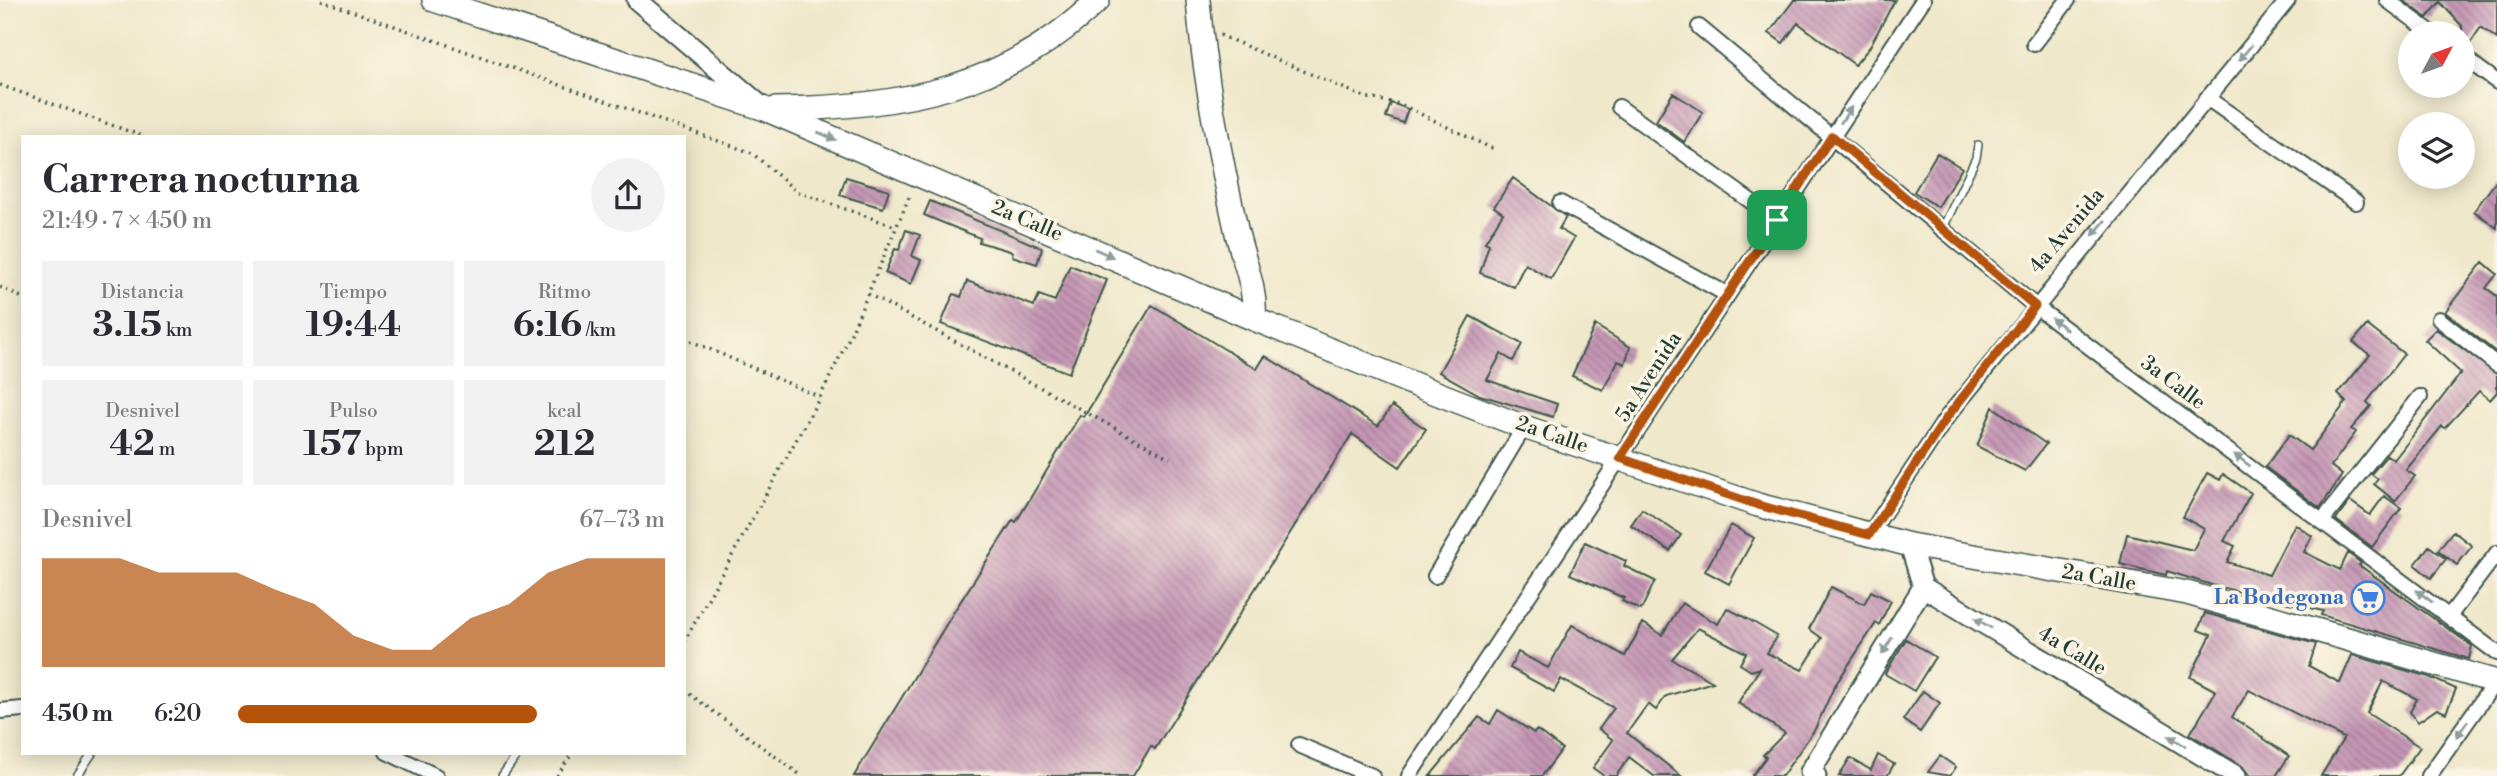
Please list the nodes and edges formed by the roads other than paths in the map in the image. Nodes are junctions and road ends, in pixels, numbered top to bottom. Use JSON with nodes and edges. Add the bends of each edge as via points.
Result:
{"nodes":[{"id":1,"x":434,"y":0,"type":"edge"},
{"id":2,"x":637,"y":0,"type":"edge"},
{"id":3,"x":1098,"y":0,"type":"edge"},
{"id":4,"x":1198,"y":0,"type":"edge"},
{"id":5,"x":1923,"y":0,"type":"edge"},
{"id":6,"x":2068,"y":0,"type":"edge"},
{"id":7,"x":2288,"y":0,"type":"edge"},
{"id":8,"x":2388,"y":0,"type":"edge"},
{"id":9,"x":2416,"y":21,"type":"edge"},
{"id":10,"x":1699,"y":27,"type":"dead end"},
{"id":11,"x":2034,"y":44,"type":"dead end"},
{"id":12,"x":2475,"y":66,"type":"edge"},
{"id":13,"x":2497,"y":82,"type":"edge"},
{"id":14,"x":2207,"y":99,"type":"junction"},
{"id":15,"x":1619,"y":107,"type":"dead end"},
{"id":16,"x":765,"y":109,"type":"junction"},
{"id":17,"x":1832,"y":136,"type":"junction"},
{"id":18,"x":1978,"y":145,"type":"dead end"},
{"id":19,"x":2356,"y":202,"type":"dead end"},
{"id":20,"x":1560,"y":203,"type":"dead end"},
{"id":21,"x":1777,"y":220,"type":"junction"},
{"id":22,"x":1943,"y":228,"type":"junction"},
{"id":23,"x":1728,"y":295,"type":"junction"},
{"id":24,"x":2035,"y":306,"type":"junction"},
{"id":25,"x":1254,"y":319,"type":"junction"},
{"id":26,"x":2439,"y":319,"type":"dead end"},
{"id":27,"x":2497,"y":365,"type":"edge"},
{"id":28,"x":2420,"y":397,"type":"dead end"},
{"id":29,"x":1524,"y":427,"type":"junction"},
{"id":30,"x":1620,"y":458,"type":"junction"},
{"id":31,"x":2323,"y":520,"type":"junction"},
{"id":32,"x":1869,"y":535,"type":"junction"},
{"id":33,"x":1910,"y":545,"type":"junction"},
{"id":34,"x":2497,"y":553,"type":"edge"},
{"id":35,"x":1435,"y":576,"type":"dead end"},
{"id":36,"x":1923,"y":587,"type":"junction"},
{"id":37,"x":2450,"y":615,"type":"junction"},
{"id":38,"x":2497,"y":653,"type":"edge"},
{"id":39,"x":2496,"y":682,"type":"edge"},
{"id":40,"x":21,"y":709,"type":"edge"},
{"id":41,"x":0,"y":711,"type":"edge"},
{"id":42,"x":1299,"y":745,"type":"dead end"},
{"id":43,"x":91,"y":755,"type":"edge"},
{"id":44,"x":397,"y":755,"type":"edge"},
{"id":45,"x":517,"y":755,"type":"edge"},
{"id":46,"x":426,"y":774,"type":"edge"},
{"id":47,"x":1811,"y":775,"type":"edge"},
{"id":48,"x":78,"y":776,"type":"edge"},
{"id":49,"x":502,"y":776,"type":"edge"},
{"id":50,"x":1372,"y":776,"type":"edge"},
{"id":51,"x":1409,"y":776,"type":"edge"},
{"id":52,"x":2236,"y":776,"type":"edge"},
{"id":53,"x":2429,"y":776,"type":"edge"}],
"edges":[{"from":1,"to":16,"type":"main road","name":"2a Calle"},
{"from":2,"to":16,"type":"street"},
{"from":3,"to":16,"type":"main road","via":[[1028,53],[952,88],[876,105]]},
{"from":4,"to":25,"type":"main road","via":[[1217,140],[1239,246],[1254,293]]},
{"from":17,"to":5,"type":"street","name":"5a Avenida","one_way":true},
{"from":6,"to":11,"type":"street"},
{"from":7,"to":14,"type":"street","name":"4a Avenida","one_way":true},
{"from":8,"to":9,"type":"street"},
{"from":10,"to":17,"type":"street","name":"3a Calle"},
{"from":12,"to":13,"type":"street"},
{"from":14,"to":19,"type":"street"},
{"from":14,"to":24,"type":"street","name":"4a Avenida","one_way":true},
{"from":15,"to":21,"type":"street"},
{"from":16,"to":25,"type":"main road","name":"2a Calle","one_way":true},
{"from":17,"to":21,"type":"street","name":"5a Avenida"},
{"from":17,"to":22,"type":"street","name":"3a Calle"},
{"from":18,"to":22,"type":"lane"},
{"from":20,"to":23,"type":"street"},
{"from":21,"to":23,"type":"street","name":"5a Avenida"},
{"from":22,"to":24,"type":"street","name":"3a Calle"},
{"from":23,"to":30,"type":"street","name":"5a Avenida"},
{"from":31,"to":24,"type":"street","name":"3a Calle","one_way":true},
{"from":24,"to":32,"type":"street","name":"4a Avenida","via":[[1947,417]]},
{"from":25,"to":29,"type":"main road","name":"2a Calle"},
{"from":26,"to":27,"type":"street"},
{"from":28,"to":31,"type":"street"},
{"from":29,"to":30,"type":"main road","name":"2a Calle"},
{"from":29,"to":35,"type":"street"},
{"from":30,"to":32,"type":"main road","name":"2a Calle","via":[[1758,505]]},
{"from":30,"to":51,"type":"street","name":"5a Avenida"},
{"from":37,"to":31,"type":"street","name":"3a Calle","one_way":true},
{"from":32,"to":33,"type":"main road","name":"2a Calle"},
{"from":33,"to":36,"type":"street"},
{"from":33,"to":39,"type":"main road","name":"2a Calle","via":[[2188,593]]},
{"from":34,"to":37,"type":"street"},
{"from":36,"to":47,"type":"street","one_way":true},
{"from":52,"to":36,"type":"street","name":"4a Calle","one_way":true},
{"from":37,"to":38,"type":"street","name":"3a Calle"},
{"from":39,"to":53,"type":"street","one_way":true},
{"from":40,"to":41,"type":"street"},
{"from":42,"to":50,"type":"street"},
{"from":43,"to":48,"type":"lane"},
{"from":44,"to":46,"type":"street"},
{"from":45,"to":49,"type":"lane"}]}
